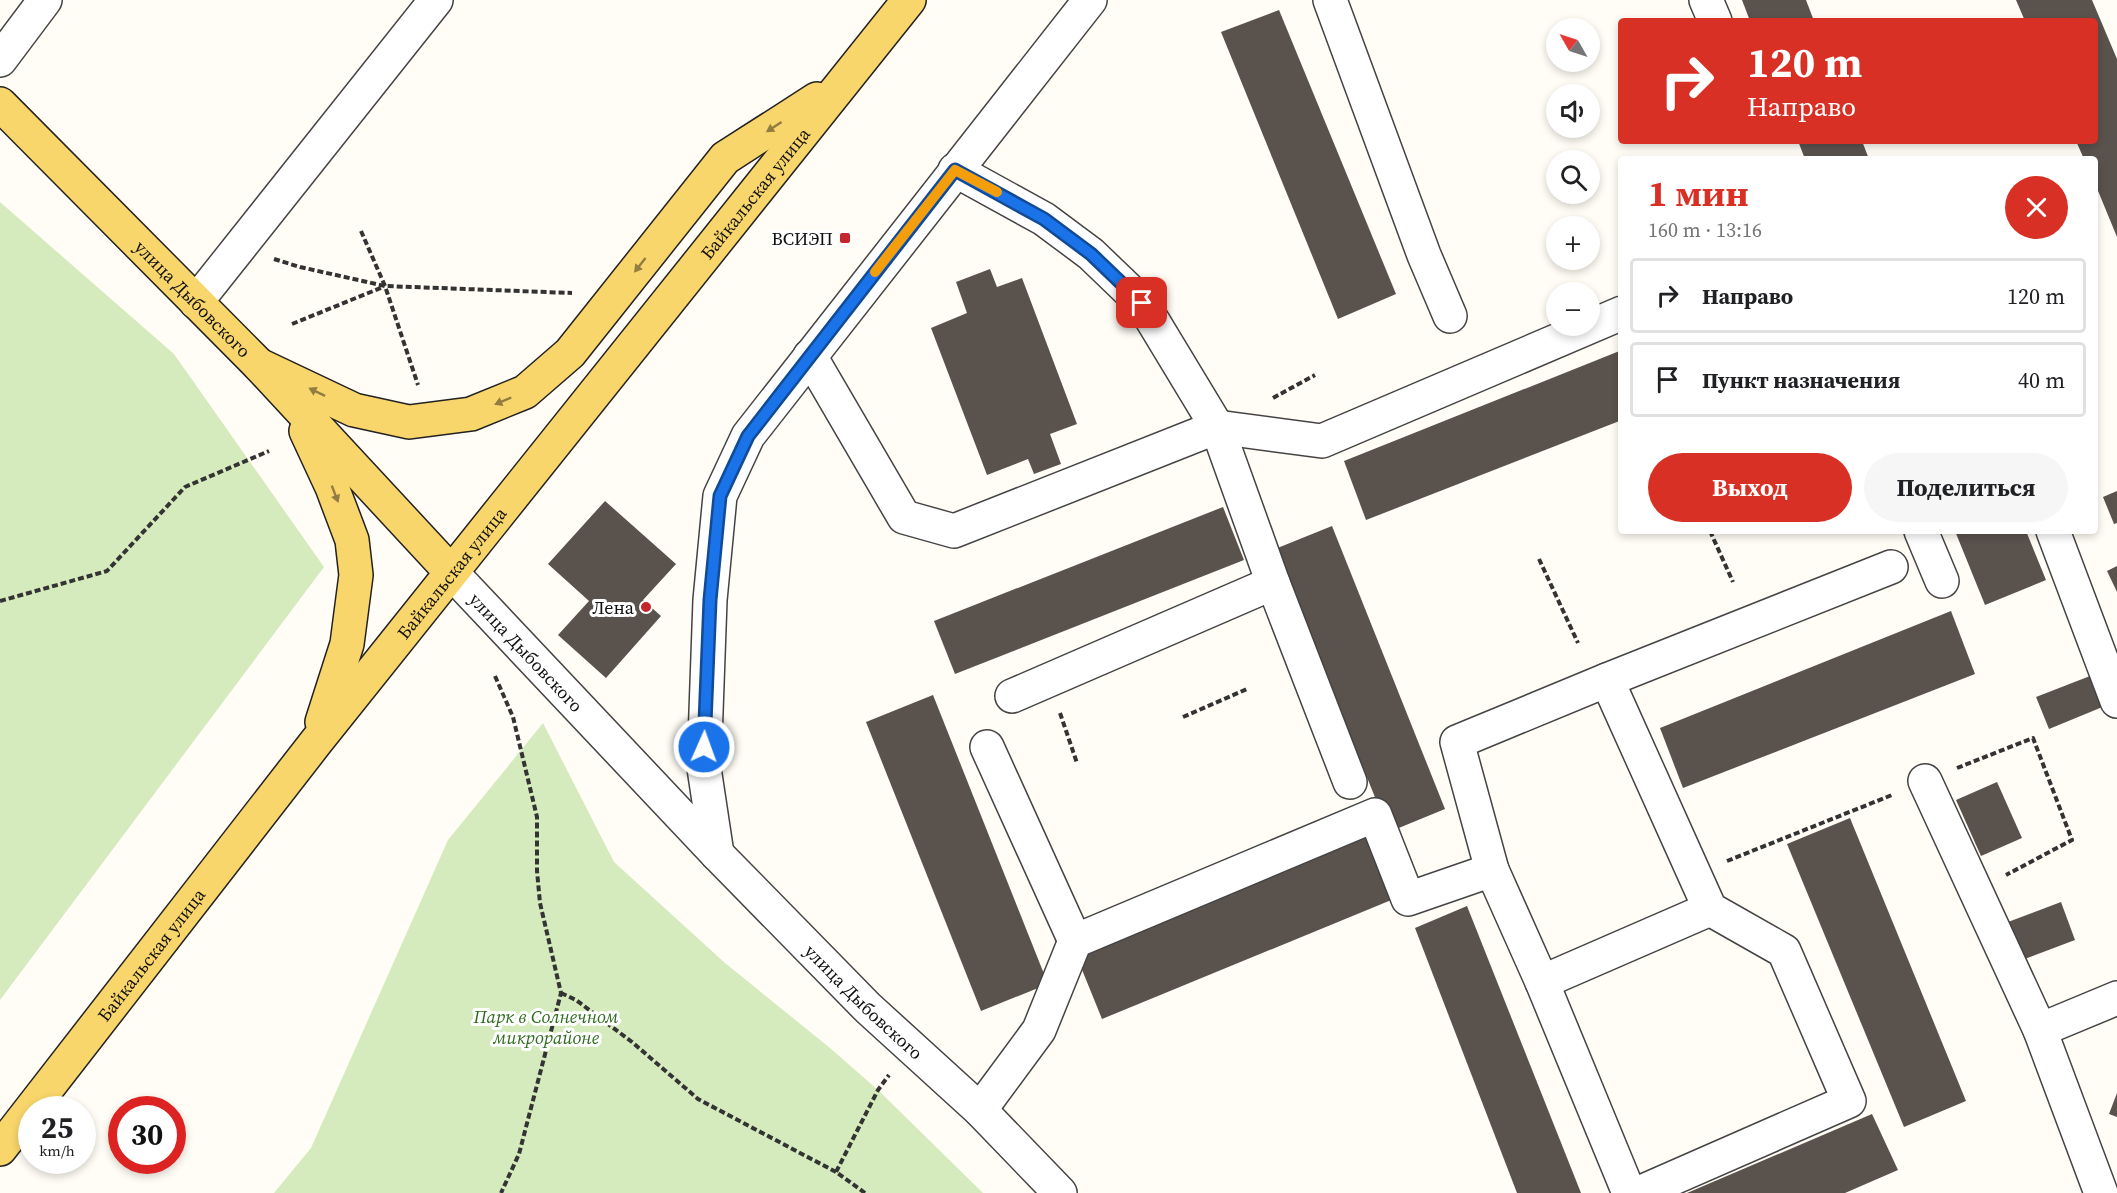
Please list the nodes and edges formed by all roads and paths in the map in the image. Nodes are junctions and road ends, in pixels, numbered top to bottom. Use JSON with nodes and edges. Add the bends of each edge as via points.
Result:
{"nodes":[{"id":1,"x":45,"y":0,"type":"edge"},
{"id":2,"x":436,"y":0,"type":"edge"},
{"id":3,"x":909,"y":0,"type":"edge"},
{"id":4,"x":1090,"y":0,"type":"edge"},
{"id":5,"x":1330,"y":0,"type":"edge"},
{"id":6,"x":1706,"y":0,"type":"edge"},
{"id":7,"x":1714,"y":18,"type":"edge"},
{"id":8,"x":0,"y":60,"type":"edge"},
{"id":9,"x":841,"y":83,"type":"junction"},
{"id":10,"x":0,"y":104,"type":"edge"},
{"id":11,"x":955,"y":170,"type":"junction"},
{"id":12,"x":361,"y":231,"type":"dead end"},
{"id":13,"x":239,"y":248,"type":"junction"},
{"id":14,"x":385,"y":286,"type":"junction"},
{"id":15,"x":582,"y":294,"type":"dead end"},
{"id":16,"x":195,"y":302,"type":"junction"},
{"id":17,"x":1618,"y":315,"type":"edge"},
{"id":18,"x":1450,"y":316,"type":"dead end"},
{"id":19,"x":292,"y":324,"type":"dead end"},
{"id":20,"x":810,"y":356,"type":"junction"},
{"id":21,"x":259,"y":365,"type":"junction"},
{"id":22,"x":419,"y":388,"type":"dead end"},
{"id":23,"x":292,"y":403,"type":"junction"},
{"id":24,"x":1216,"y":427,"type":"junction"},
{"id":25,"x":269,"y":451,"type":"dead end"},
{"id":26,"x":1711,"y":534,"type":"edge"},
{"id":27,"x":1922,"y":534,"type":"edge"},
{"id":28,"x":2054,"y":534,"type":"edge"},
{"id":29,"x":1539,"y":559,"type":"dead end"},
{"id":30,"x":1891,"y":567,"type":"dead end"},
{"id":31,"x":451,"y":572,"type":"junction"},
{"id":32,"x":1942,"y":581,"type":"dead end"},
{"id":33,"x":1733,"y":582,"type":"dead end"},
{"id":34,"x":1273,"y":583,"type":"junction"},
{"id":35,"x":0,"y":601,"type":"edge"},
{"id":36,"x":1578,"y":643,"type":"dead end"},
{"id":37,"x":495,"y":676,"type":"dead end"},
{"id":38,"x":1048,"y":680,"type":"junction"},
{"id":39,"x":1607,"y":680,"type":"junction"},
{"id":40,"x":1247,"y":689,"type":"dead end"},
{"id":41,"x":1012,"y":696,"type":"dead end"},
{"id":42,"x":2117,"y":701,"type":"edge"},
{"id":43,"x":1183,"y":717,"type":"dead end"},
{"id":44,"x":316,"y":742,"type":"junction"},
{"id":45,"x":987,"y":747,"type":"dead end"},
{"id":46,"x":1077,"y":763,"type":"dead end"},
{"id":47,"x":1925,"y":781,"type":"junction"},
{"id":48,"x":1350,"y":782,"type":"dead end"},
{"id":49,"x":717,"y":854,"type":"junction"},
{"id":50,"x":1492,"y":870,"type":"junction"},
{"id":51,"x":1695,"y":874,"type":"junction"},
{"id":52,"x":1975,"y":891,"type":"junction"},
{"id":53,"x":1710,"y":909,"type":"junction"},
{"id":54,"x":1075,"y":942,"type":"junction"},
{"id":55,"x":1542,"y":982,"type":"junction"},
{"id":56,"x":561,"y":993,"type":"junction"},
{"id":57,"x":2117,"y":998,"type":"edge"},
{"id":58,"x":2040,"y":1030,"type":"junction"},
{"id":59,"x":911,"y":1046,"type":"junction"},
{"id":60,"x":980,"y":1110,"type":"junction"},
{"id":61,"x":0,"y":1149,"type":"edge"},
{"id":62,"x":836,"y":1172,"type":"junction"},
{"id":63,"x":501,"y":1193,"type":"edge"},
{"id":64,"x":865,"y":1193,"type":"edge"},
{"id":65,"x":1060,"y":1193,"type":"edge"},
{"id":66,"x":1629,"y":1193,"type":"edge"},
{"id":67,"x":1639,"y":1193,"type":"edge"},
{"id":68,"x":2101,"y":1193,"type":"edge"}],
"edges":[{"from":1,"to":8,"type":"street"},
{"from":2,"to":13,"type":"street"},
{"from":3,"to":9,"type":"main road","name":"Байкальская улица"},
{"from":4,"to":11,"type":"street"},
{"from":5,"to":18,"type":"street"},
{"from":6,"to":7,"type":"street"},
{"from":9,"to":21,"type":"main road","one_way":true,"via":[[725,158],[570,353],[525,392],[471,414],[409,423],[354,410]]},
{"from":9,"to":31,"type":"main road","name":"Байкальская улица"},
{"from":10,"to":16,"type":"main road","name":"улица Дыбовского"},
{"from":11,"to":20,"type":"street"},
{"from":11,"to":24,"type":"street","via":[[1044,219],[1091,254],[1142,303]]},
{"from":12,"to":14,"type":"path"},
{"from":13,"to":14,"type":"path","via":[[300,267]]},
{"from":13,"to":16,"type":"street"},
{"from":14,"to":15,"type":"path"},
{"from":14,"to":19,"type":"path"},
{"from":14,"to":22,"type":"path"},
{"from":16,"to":21,"type":"main road","name":"улица Дыбовского"},
{"from":17,"to":24,"type":"street","via":[[1322,441]]},
{"from":20,"to":24,"type":"street","via":[[904,516],[954,531]]},
{"from":20,"to":49,"type":"street","via":[[748,436],[720,496],[710,600],[704,768]]},
{"from":21,"to":23,"type":"main road","name":"улица Дыбовского"},
{"from":23,"to":31,"type":"main road","name":"улица Дыбовского"},
{"from":23,"to":44,"type":"main road","one_way":true,"via":[[352,540],[356,575],[347,644]]},
{"from":24,"to":34,"type":"street"},
{"from":25,"to":35,"type":"path","via":[[185,487],[107,571]]},
{"from":26,"to":33,"type":"path"},
{"from":27,"to":32,"type":"street"},
{"from":28,"to":42,"type":"street"},
{"from":29,"to":36,"type":"path"},
{"from":30,"to":39,"type":"street"},
{"from":31,"to":44,"type":"main road","name":"Байкальская улица"},
{"from":31,"to":49,"type":"street","name":"улица Дыбовского"},
{"from":34,"to":38,"type":"street"},
{"from":34,"to":48,"type":"street"},
{"from":37,"to":56,"type":"path","via":[[513,717],[537,817],[540,903]]},
{"from":38,"to":41,"type":"street"},
{"from":38,"to":46,"type":"path"},
{"from":39,"to":50,"type":"street","via":[[1457,742]]},
{"from":39,"to":51,"type":"street"},
{"from":40,"to":43,"type":"path"},
{"from":44,"to":61,"type":"main road","name":"Байкальская улица"},
{"from":45,"to":54,"type":"street"},
{"from":47,"to":51,"type":"path"},
{"from":47,"to":52,"type":"street"},
{"from":47,"to":52,"type":"path","via":[[2033,738],[2072,840]]},
{"from":49,"to":59,"type":"street","name":"улица Дыбовского","via":[[868,1008]]},
{"from":50,"to":54,"type":"street","via":[[1408,899],[1375,815]]},
{"from":50,"to":55,"type":"street"},
{"from":51,"to":53,"type":"street"},
{"from":52,"to":58,"type":"street"},
{"from":53,"to":55,"type":"street"},
{"from":53,"to":67,"type":"street","via":[[1784,951],[1849,1101]]},
{"from":54,"to":60,"type":"street","via":[[1039,1030]]},
{"from":55,"to":66,"type":"street"},
{"from":56,"to":62,"type":"path","via":[[632,1042],[698,1099]]},
{"from":56,"to":63,"type":"path","via":[[519,1154]]},
{"from":57,"to":58,"type":"street"},
{"from":58,"to":68,"type":"street"},
{"from":59,"to":60,"type":"street","name":"улица Дыбовского"},
{"from":59,"to":62,"type":"path","via":[[878,1090]]},
{"from":60,"to":65,"type":"street","name":"улица Дыбовского"},
{"from":62,"to":64,"type":"path"}]}
